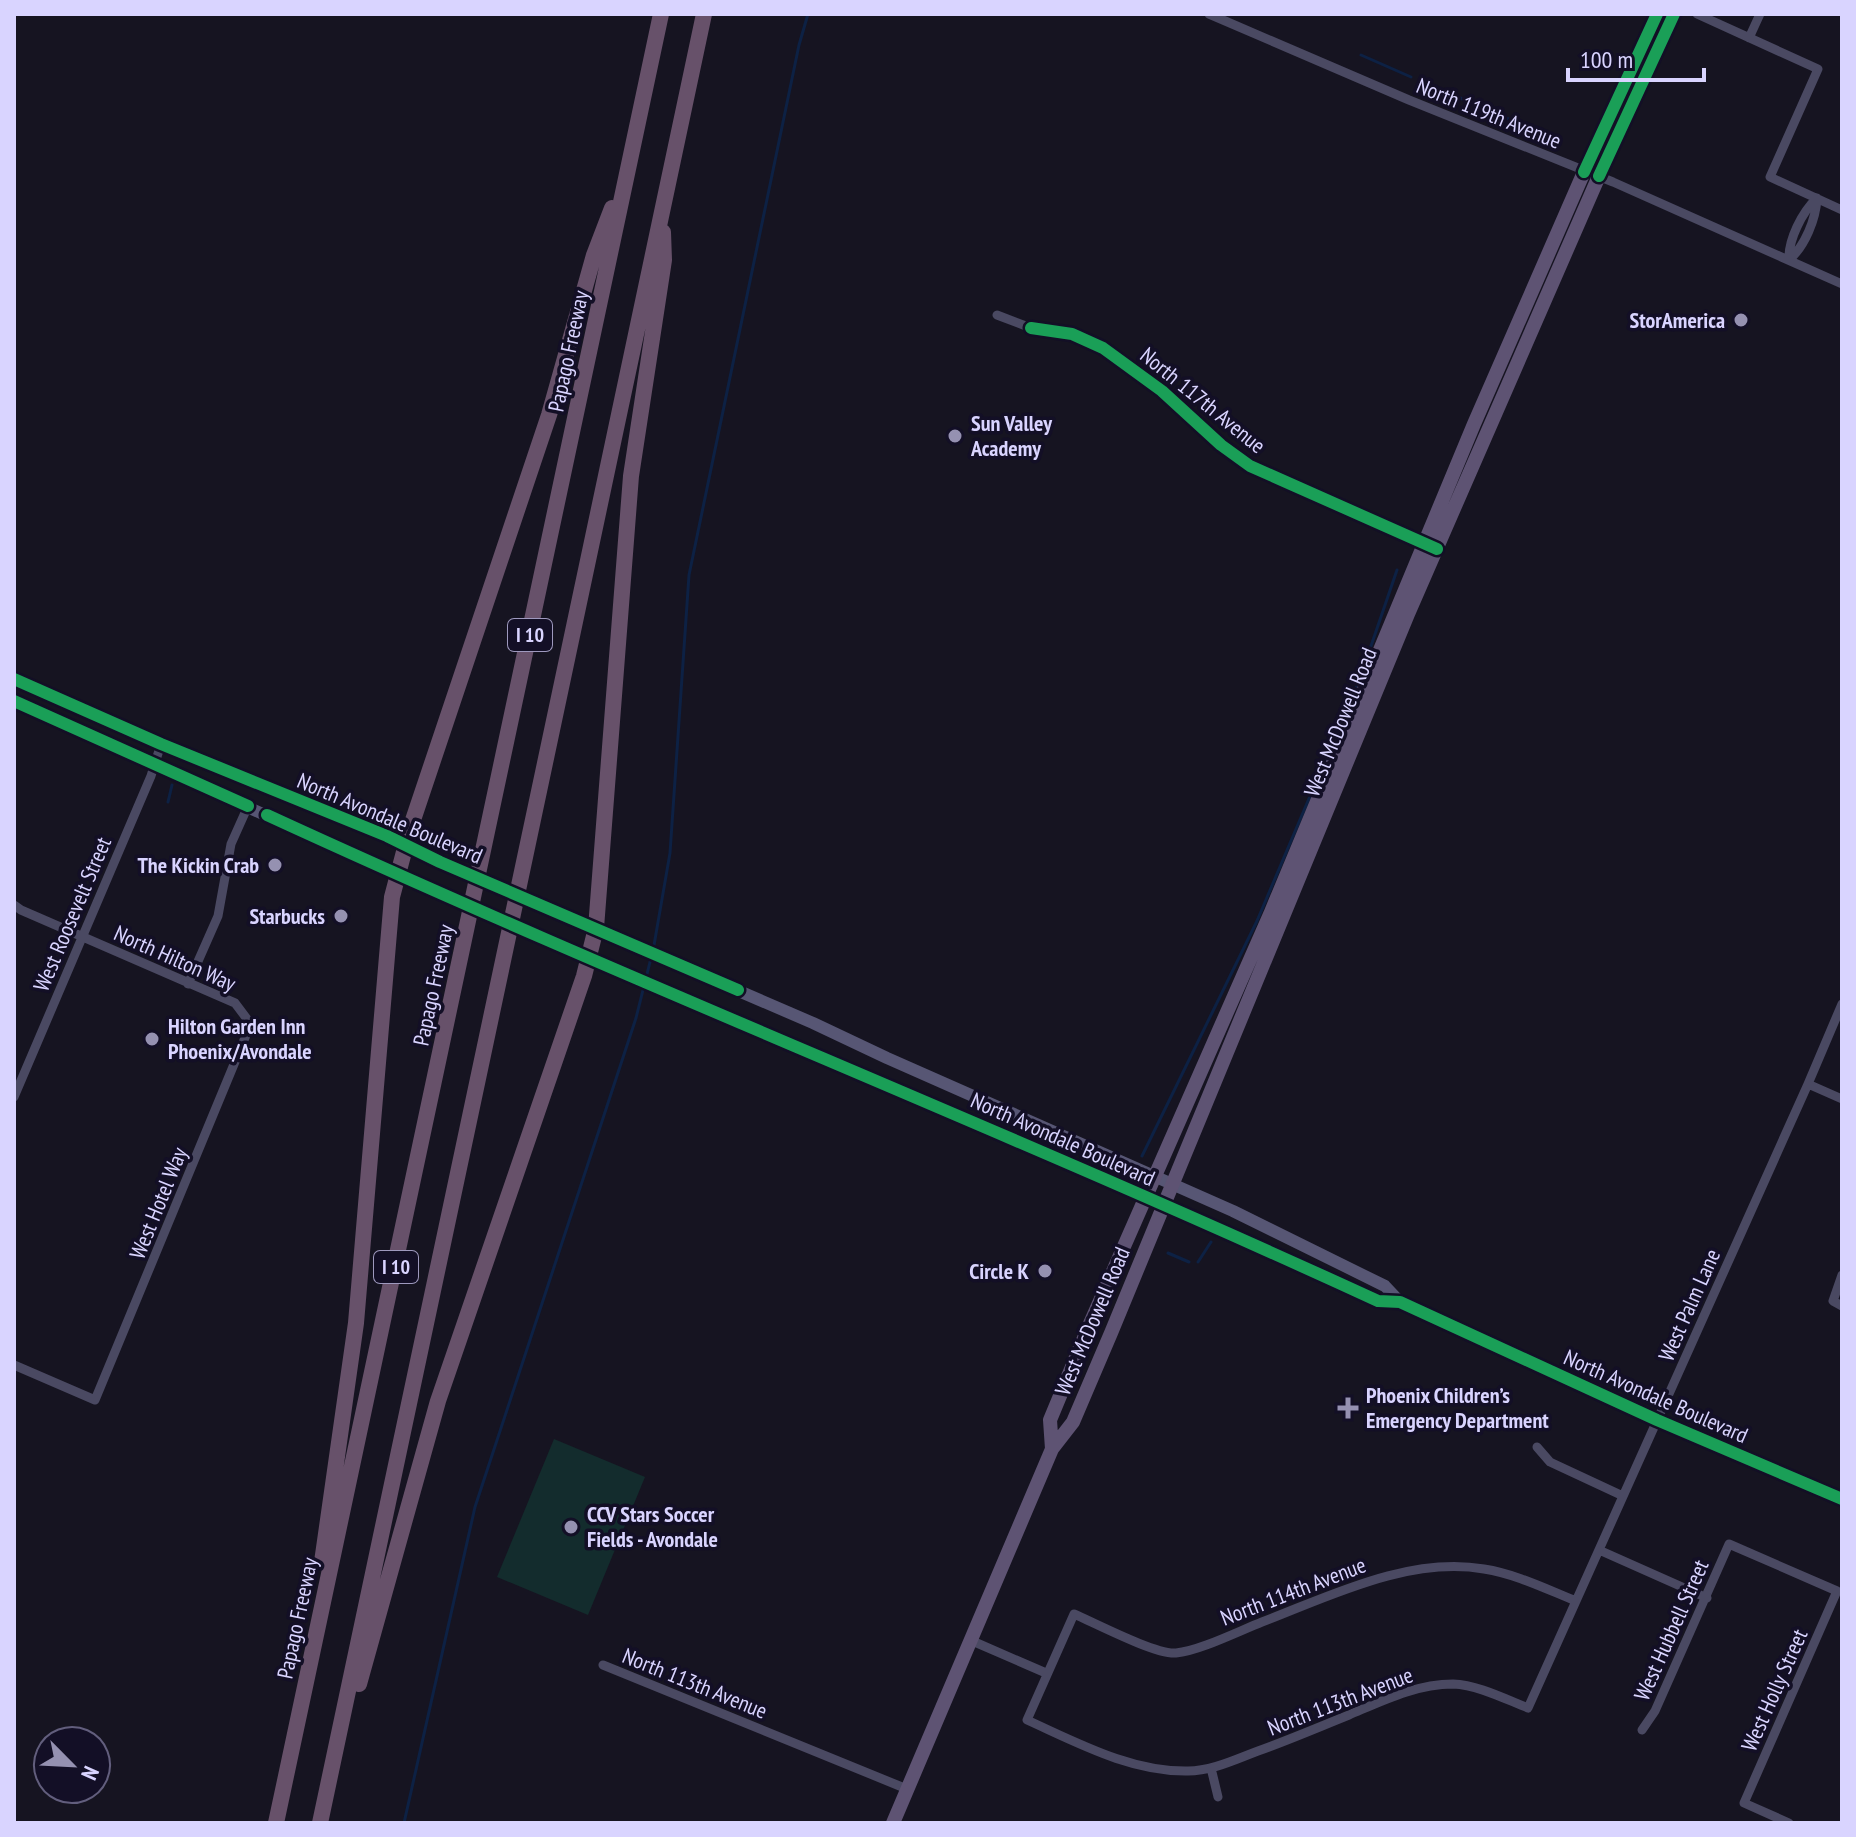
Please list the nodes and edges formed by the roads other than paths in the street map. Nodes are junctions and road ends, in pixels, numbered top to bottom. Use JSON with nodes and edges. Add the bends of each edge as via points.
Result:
{"nodes":[{"id":1,"x":661,"y":14,"type":"edge"},
{"id":2,"x":704,"y":14,"type":"edge"},
{"id":3,"x":1209,"y":14,"type":"edge"},
{"id":4,"x":1657,"y":14,"type":"edge"},
{"id":5,"x":1674,"y":14,"type":"edge"},
{"id":6,"x":1697,"y":14,"type":"edge"},
{"id":7,"x":1760,"y":14,"type":"edge"},
{"id":8,"x":1749,"y":38,"type":"junction"},
{"id":9,"x":630,"y":162,"type":"junction"},
{"id":10,"x":1592,"y":174,"type":"junction"},
{"id":11,"x":1817,"y":198,"type":"junction"},
{"id":12,"x":662,"y":208,"type":"junction"},
{"id":13,"x":1842,"y":210,"type":"edge"},
{"id":14,"x":1789,"y":260,"type":"junction"},
{"id":15,"x":1842,"y":284,"type":"edge"},
{"id":16,"x":997,"y":315,"type":"dead end"},
{"id":17,"x":1430,"y":546,"type":"junction"},
{"id":18,"x":14,"y":679,"type":"edge"},
{"id":19,"x":14,"y":701,"type":"edge"},
{"id":20,"x":161,"y":744,"type":"junction"},
{"id":21,"x":153,"y":763,"type":"junction"},
{"id":22,"x":248,"y":806,"type":"junction"},
{"id":23,"x":406,"y":845,"type":"junction"},
{"id":24,"x":398,"y":876,"type":"junction"},
{"id":25,"x":14,"y":905,"type":"edge"},
{"id":26,"x":596,"y":928,"type":"junction"},
{"id":27,"x":82,"y":937,"type":"junction"},
{"id":28,"x":588,"y":959,"type":"junction"},
{"id":29,"x":188,"y":984,"type":"junction"},
{"id":30,"x":1842,"y":1004,"type":"edge"},
{"id":31,"x":247,"y":1019,"type":"joint"},
{"id":32,"x":14,"y":1068,"type":"edge"},
{"id":33,"x":914,"y":1070,"type":"junction"},
{"id":34,"x":24,"y":1073,"type":"junction"},
{"id":35,"x":1808,"y":1084,"type":"junction"},
{"id":36,"x":903,"y":1092,"type":"junction"},
{"id":37,"x":14,"y":1097,"type":"edge"},
{"id":38,"x":1842,"y":1099,"type":"edge"},
{"id":39,"x":1153,"y":1176,"type":"junction"},
{"id":40,"x":1173,"y":1184,"type":"junction"},
{"id":41,"x":1144,"y":1196,"type":"junction"},
{"id":42,"x":1164,"y":1205,"type":"junction"},
{"id":43,"x":1842,"y":1275,"type":"edge"},
{"id":44,"x":1400,"y":1302,"type":"junction"},
{"id":45,"x":1838,"y":1304,"type":"edge"},
{"id":46,"x":14,"y":1365,"type":"edge"},
{"id":47,"x":1657,"y":1420,"type":"junction"},
{"id":48,"x":1537,"y":1447,"type":"dead end"},
{"id":49,"x":1052,"y":1449,"type":"junction"},
{"id":50,"x":1623,"y":1496,"type":"junction"},
{"id":51,"x":1842,"y":1499,"type":"edge"},
{"id":52,"x":1729,"y":1544,"type":"joint"},
{"id":53,"x":1599,"y":1550,"type":"junction"},
{"id":54,"x":1707,"y":1598,"type":"junction"},
{"id":55,"x":1576,"y":1601,"type":"junction"},
{"id":56,"x":320,"y":1611,"type":"junction"},
{"id":57,"x":970,"y":1640,"type":"junction"},
{"id":58,"x":603,"y":1665,"type":"dead end"},
{"id":59,"x":1046,"y":1673,"type":"junction"},
{"id":60,"x":1528,"y":1708,"type":"joint"},
{"id":61,"x":1642,"y":1730,"type":"dead end"},
{"id":62,"x":334,"y":1758,"type":"junction"},
{"id":63,"x":1211,"y":1768,"type":"junction"},
{"id":64,"x":907,"y":1789,"type":"junction"},
{"id":65,"x":1218,"y":1797,"type":"dead end"},
{"id":66,"x":276,"y":1823,"type":"edge"},
{"id":67,"x":320,"y":1823,"type":"edge"},
{"id":68,"x":893,"y":1823,"type":"edge"},
{"id":69,"x":1789,"y":1823,"type":"edge"}],
"edges":[{"from":1,"to":9,"type":"highway","name":"Papago Freeway","number":"I 10"},
{"from":2,"to":12,"type":"highway","number":"I 10"},
{"from":3,"to":10,"type":"street","name":"North 119th Avenue"},
{"from":4,"to":10,"type":"main road","name":"West McDowell Road"},
{"from":5,"to":10,"type":"main road","name":"West McDowell Road"},
{"from":6,"to":8,"type":"street"},
{"from":7,"to":8,"type":"street"},
{"from":8,"to":11,"type":"street","via":[[1818,69],[1770,177]]},
{"from":9,"to":23,"type":"highway","via":[[594,255],[549,415]]},
{"from":9,"to":56,"type":"highway","name":"Papago Freeway","number":"I 10"},
{"from":10,"to":14,"type":"street","name":"North 119th Avenue"},
{"from":10,"to":17,"type":"main road","name":"West McDowell Road"},
{"from":11,"to":13,"type":"street"},
{"from":11,"to":14,"type":"street","via":[[1816,213]]},
{"from":12,"to":26,"type":"highway","via":[[664,260],[623,554]]},
{"from":12,"to":62,"type":"highway","number":"I 10"},
{"from":14,"to":15,"type":"street","name":"North 119th Avenue"},
{"from":16,"to":17,"type":"street","name":"North 117th Avenue","via":[[1031,328],[1072,334],[1103,348],[1250,466]]},
{"from":17,"to":39,"type":"main road","name":"West McDowell Road"},
{"from":17,"to":40,"type":"main road","name":"West McDowell Road"},
{"from":18,"to":20,"type":"main road","name":"North Avondale Boulevard"},
{"from":19,"to":21,"type":"main road","name":"North Avondale Boulevard"},
{"from":20,"to":21,"type":"street","name":"West Roosevelt Street"},
{"from":20,"to":23,"type":"main road","name":"North Avondale Boulevard"},
{"from":21,"to":22,"type":"main road","name":"North Avondale Boulevard"},
{"from":21,"to":27,"type":"street","name":"West Roosevelt Street"},
{"from":22,"to":24,"type":"main road","name":"North Avondale Boulevard"},
{"from":22,"to":29,"type":"street","via":[[231,844],[218,916]]},
{"from":23,"to":24,"type":"highway"},
{"from":23,"to":26,"type":"main road","name":"North Avondale Boulevard"},
{"from":24,"to":28,"type":"main road","name":"North Avondale Boulevard"},
{"from":24,"to":56,"type":"highway","via":[[391,907],[356,1323],[322,1555]]},
{"from":25,"to":27,"type":"street"},
{"from":26,"to":28,"type":"highway"},
{"from":26,"to":33,"type":"main road","name":"North Avondale Boulevard"},
{"from":27,"to":29,"type":"street","name":"North Hilton Way"},
{"from":27,"to":34,"type":"street","name":"West Roosevelt Street"},
{"from":28,"to":36,"type":"main road","name":"North Avondale Boulevard"},
{"from":28,"to":62,"type":"highway","via":[[442,1387]]},
{"from":29,"to":31,"type":"street","name":"North Hilton Way","via":[[235,1003]]},
{"from":30,"to":35,"type":"street","name":"West Palm Lane"},
{"from":31,"to":46,"type":"street","name":"West Hotel Way","via":[[246,1037],[95,1400]]},
{"from":32,"to":34,"type":"street"},
{"from":33,"to":36,"type":"main road"},
{"from":33,"to":39,"type":"main road","name":"North Avondale Boulevard"},
{"from":34,"to":37,"type":"street","name":"West Roosevelt Street"},
{"from":35,"to":38,"type":"street"},
{"from":35,"to":47,"type":"street","name":"West Palm Lane"},
{"from":36,"to":41,"type":"main road","name":"North Avondale Boulevard"},
{"from":39,"to":40,"type":"main road","name":"North Avondale Boulevard"},
{"from":39,"to":41,"type":"main road","name":"West McDowell Road"},
{"from":40,"to":42,"type":"main road","name":"West McDowell Road"},
{"from":40,"to":44,"type":"main road","name":"North Avondale Boulevard","via":[[1385,1286]]},
{"from":41,"to":42,"type":"main road","name":"North Avondale Boulevard"},
{"from":41,"to":49,"type":"main road","name":"West McDowell Road","via":[[1050,1420]]},
{"from":42,"to":44,"type":"main road","name":"North Avondale Boulevard","via":[[1378,1301]]},
{"from":42,"to":49,"type":"main road","name":"West McDowell Road","via":[[1073,1422]]},
{"from":43,"to":45,"type":"street"},
{"from":44,"to":47,"type":"main road","name":"North Avondale Boulevard"},
{"from":47,"to":50,"type":"street","name":"West Palm Lane"},
{"from":47,"to":51,"type":"main road","name":"North Avondale Boulevard"},
{"from":48,"to":50,"type":"street","via":[[1550,1462]]},
{"from":49,"to":57,"type":"main road","name":"West McDowell Road"},
{"from":50,"to":53,"type":"street","name":"West Palm Lane"},
{"from":52,"to":54,"type":"street","name":"West Hubbell Street"},
{"from":52,"to":69,"type":"street","name":"West Holly Street","via":[[1837,1591],[1744,1803]]},
{"from":53,"to":54,"type":"street"},
{"from":53,"to":55,"type":"street","name":"West Palm Lane"},
{"from":54,"to":61,"type":"street","name":"West Hubbell Street"},
{"from":55,"to":59,"type":"street","name":"North 114th Avenue","via":[[1483,1568],[1447,1567],[1381,1576],[1174,1654],[1074,1614]]},
{"from":55,"to":60,"type":"street","name":"West Palm Lane"},
{"from":56,"to":66,"type":"highway","name":"Papago Freeway","number":"I 10"},
{"from":57,"to":59,"type":"street"},
{"from":57,"to":64,"type":"main road","name":"West McDowell Road"},
{"from":58,"to":64,"type":"street","name":"North 113th Avenue"},
{"from":59,"to":63,"type":"street","name":"North 113th Avenue","via":[[1027,1720],[1127,1762],[1164,1770]]},
{"from":60,"to":63,"type":"street","name":"North 113th Avenue","via":[[1455,1684],[1424,1687]]},
{"from":62,"to":67,"type":"highway","number":"I 10"},
{"from":63,"to":65,"type":"street"},
{"from":64,"to":68,"type":"main road","name":"West McDowell Road"}]}
